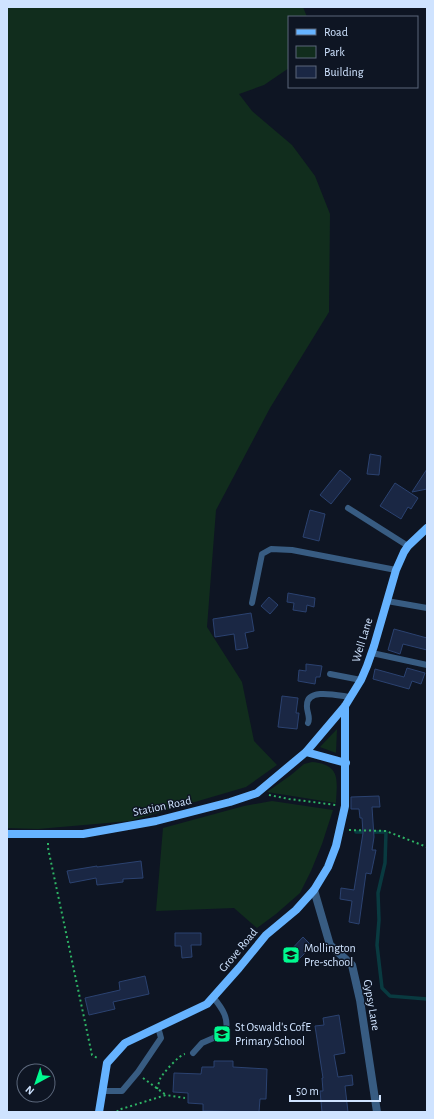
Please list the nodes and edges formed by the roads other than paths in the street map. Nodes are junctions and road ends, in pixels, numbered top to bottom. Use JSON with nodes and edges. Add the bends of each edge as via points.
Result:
{"nodes":[{"id":1,"x":348,"y":508,"type":"dead end"},
{"id":2,"x":427,"y":528,"type":"edge"},
{"id":3,"x":408,"y":546,"type":"junction"},
{"id":4,"x":396,"y":570,"type":"junction"},
{"id":5,"x":387,"y":600,"type":"junction"},
{"id":6,"x":252,"y":603,"type":"dead end"},
{"id":7,"x":427,"y":608,"type":"edge"},
{"id":8,"x":372,"y":653,"type":"junction"},
{"id":9,"x":427,"y":665,"type":"edge"},
{"id":10,"x":330,"y":674,"type":"dead end"},
{"id":11,"x":361,"y":680,"type":"junction"},
{"id":12,"x":351,"y":697,"type":"junction"},
{"id":13,"x":345,"y":706,"type":"junction"},
{"id":14,"x":308,"y":723,"type":"dead end"},
{"id":15,"x":306,"y":752,"type":"junction"},
{"id":16,"x":346,"y":763,"type":"junction"},
{"id":17,"x":7,"y":834,"type":"edge"},
{"id":18,"x":314,"y":890,"type":"junction"},
{"id":19,"x":213,"y":997,"type":"junction"},
{"id":20,"x":158,"y":1027,"type":"junction"},
{"id":21,"x":193,"y":1053,"type":"road end"},
{"id":22,"x":102,"y":1091,"type":"junction"},
{"id":23,"x":98,"y":1112,"type":"edge"},
{"id":24,"x":377,"y":1112,"type":"edge"}],
"edges":[{"from":1,"to":3,"type":"lane"},
{"from":2,"to":3,"type":"street","name":"Well Lane"},
{"from":3,"to":4,"type":"street","name":"Well Lane"},
{"from":4,"to":5,"type":"street","name":"Well Lane"},
{"from":4,"to":6,"type":"lane","via":[[292,550],[271,549],[262,554]]},
{"from":5,"to":7,"type":"lane"},
{"from":5,"to":8,"type":"street","name":"Well Lane"},
{"from":8,"to":9,"type":"lane"},
{"from":8,"to":11,"type":"street","name":"Well Lane"},
{"from":10,"to":11,"type":"lane"},
{"from":11,"to":12,"type":"street","name":"Well Lane"},
{"from":12,"to":13,"type":"street","name":"Well Lane"},
{"from":12,"to":14,"type":"lane","via":[[324,693],[309,697],[306,703]]},
{"from":13,"to":15,"type":"street","name":"Well Lane"},
{"from":13,"to":16,"type":"street","name":"Grove Road"},
{"from":15,"to":16,"type":"street"},
{"from":15,"to":17,"type":"street","name":"Station Road","via":[[257,793],[230,802],[156,821],[83,834]]},
{"from":16,"to":18,"type":"street","name":"Grove Road","via":[[345,806],[336,846],[328,867]]},
{"from":18,"to":19,"type":"street","name":"Grove Road","via":[[296,910],[266,934]]},
{"from":18,"to":24,"type":"street","name":"Gypsy Lane","via":[[330,945],[352,965],[360,1000]]},
{"from":19,"to":20,"type":"street","name":"Grove Road","via":[[207,1004]]},
{"from":19,"to":21,"type":"lane","via":[[225,1014],[228,1025],[225,1032],[202,1043]]},
{"from":20,"to":22,"type":"street","name":"Grove Road","via":[[125,1043],[107,1063]]},
{"from":20,"to":22,"type":"lane","via":[[161,1038],[137,1074],[122,1091]]},
{"from":22,"to":23,"type":"street"}]}
